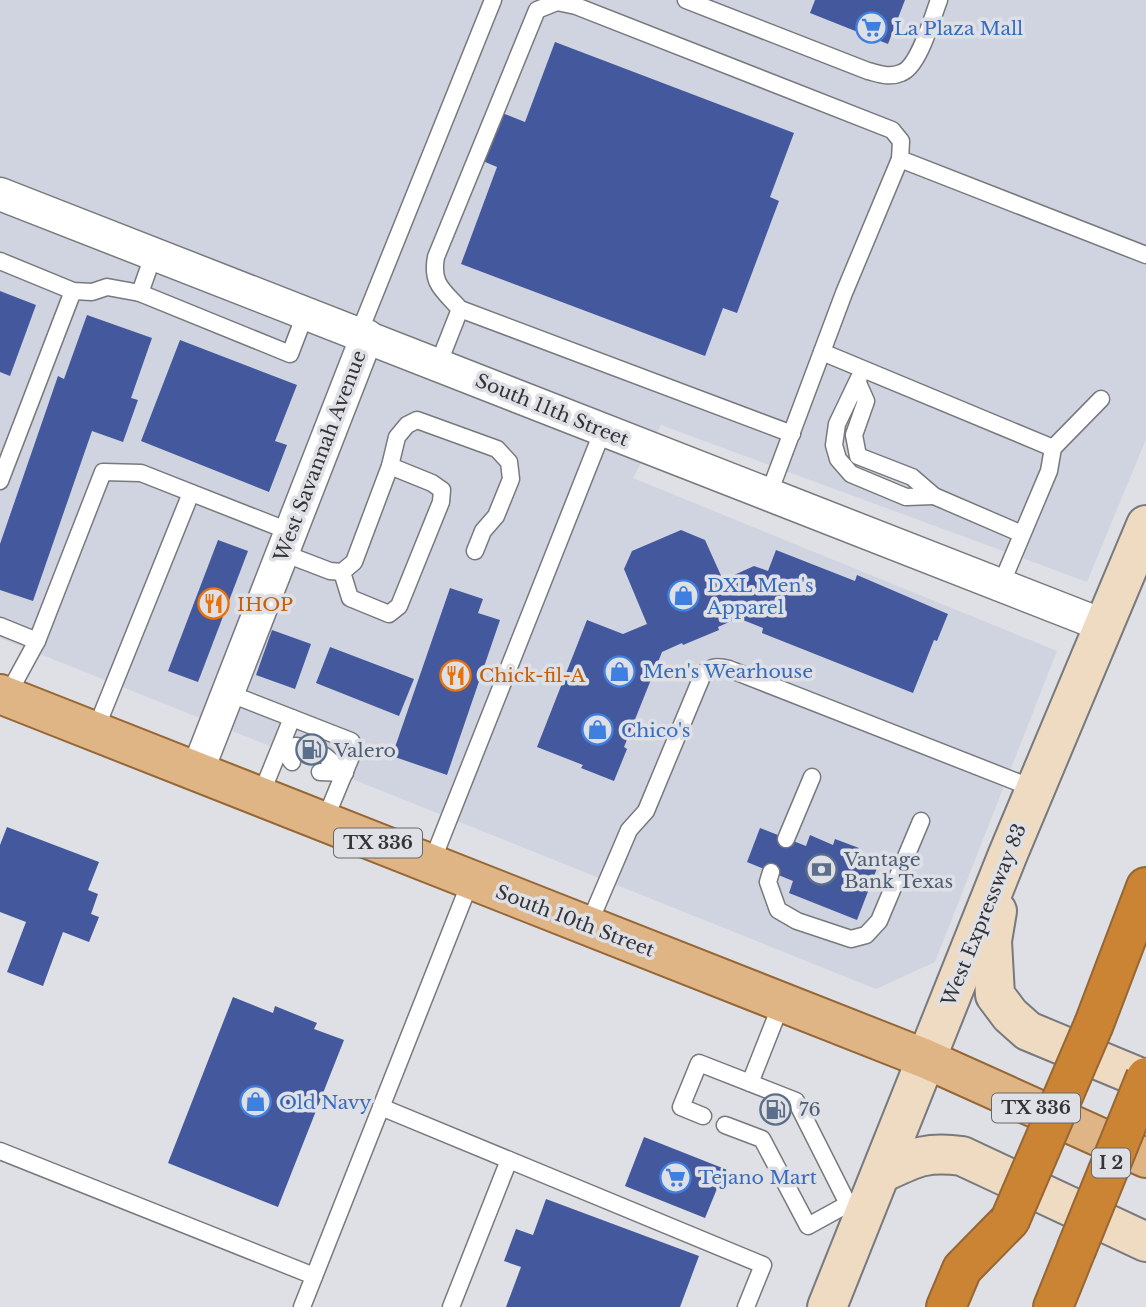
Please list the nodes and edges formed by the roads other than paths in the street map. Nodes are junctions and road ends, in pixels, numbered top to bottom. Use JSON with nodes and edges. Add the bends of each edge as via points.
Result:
{"nodes":[{"id":1,"x":493,"y":0,"type":"edge"},
{"id":2,"x":686,"y":0,"type":"edge"},
{"id":3,"x":939,"y":0,"type":"edge"},
{"id":4,"x":900,"y":159,"type":"junction"},
{"id":5,"x":0,"y":194,"type":"edge"},
{"id":6,"x":154,"y":253,"type":"junction"},
{"id":7,"x":1146,"y":255,"type":"edge"},
{"id":8,"x":0,"y":261,"type":"edge"},
{"id":9,"x":74,"y":291,"type":"junction"},
{"id":10,"x":140,"y":293,"type":"junction"},
{"id":11,"x":460,"y":309,"type":"junction"},
{"id":12,"x":306,"y":312,"type":"junction"},
{"id":13,"x":363,"y":334,"type":"junction"},
{"id":14,"x":822,"y":352,"type":"junction"},
{"id":15,"x":438,"y":365,"type":"junction"},
{"id":16,"x":860,"y":376,"type":"junction"},
{"id":17,"x":1101,"y":399,"type":"dead end"},
{"id":18,"x":603,"y":430,"type":"junction"},
{"id":19,"x":792,"y":434,"type":"junction"},
{"id":20,"x":1053,"y":448,"type":"junction"},
{"id":21,"x":390,"y":466,"type":"junction"},
{"id":22,"x":0,"y":481,"type":"edge"},
{"id":23,"x":191,"y":493,"type":"junction"},
{"id":24,"x":768,"y":496,"type":"junction"},
{"id":25,"x":1146,"y":525,"type":"edge"},
{"id":26,"x":1022,"y":534,"type":"junction"},
{"id":27,"x":287,"y":543,"type":"junction"},
{"id":28,"x":475,"y":551,"type":"dead end"},
{"id":29,"x":342,"y":572,"type":"junction"},
{"id":30,"x":1000,"y":587,"type":"junction"},
{"id":31,"x":0,"y":626,"type":"edge"},
{"id":32,"x":1105,"y":626,"type":"junction"},
{"id":33,"x":37,"y":641,"type":"junction"},
{"id":34,"x":228,"y":693,"type":"junction"},
{"id":35,"x":2,"y":701,"type":"edge"},
{"id":36,"x":292,"y":718,"type":"junction"},
{"id":37,"x":95,"y":731,"type":"junction"},
{"id":38,"x":325,"y":756,"type":"dead end"},
{"id":39,"x":450,"y":768,"type":"dead end"},
{"id":40,"x":197,"y":772,"type":"junction"},
{"id":41,"x":320,"y":772,"type":"dead end"},
{"id":42,"x":345,"y":773,"type":"junction"},
{"id":43,"x":466,"y":775,"type":"junction"},
{"id":44,"x":812,"y":777,"type":"dead end"},
{"id":45,"x":1035,"y":789,"type":"junction"},
{"id":46,"x":260,"y":797,"type":"junction"},
{"id":47,"x":920,"y":821,"type":"dead end"},
{"id":48,"x":324,"y":822,"type":"junction"},
{"id":49,"x":786,"y":839,"type":"dead end"},
{"id":50,"x":1008,"y":854,"type":"junction"},
{"id":51,"x":430,"y":864,"type":"junction"},
{"id":52,"x":771,"y":872,"type":"dead end"},
{"id":53,"x":471,"y":880,"type":"junction"},
{"id":54,"x":1146,"y":887,"type":"edge"},
{"id":55,"x":588,"y":926,"type":"junction"},
{"id":56,"x":782,"y":1002,"type":"junction"},
{"id":57,"x":926,"y":1059,"type":"junction"},
{"id":58,"x":1146,"y":1078,"type":"edge"},
{"id":59,"x":740,"y":1081,"type":"junction"},
{"id":60,"x":381,"y":1107,"type":"junction"},
{"id":61,"x":704,"y":1116,"type":"dead end"},
{"id":62,"x":725,"y":1125,"type":"dead end"},
{"id":63,"x":0,"y":1151,"type":"edge"},
{"id":64,"x":1146,"y":1158,"type":"edge"},
{"id":65,"x":509,"y":1160,"type":"junction"},
{"id":66,"x":882,"y":1173,"type":"junction"},
{"id":67,"x":857,"y":1208,"type":"junction"},
{"id":68,"x":1010,"y":1220,"type":"junction"},
{"id":69,"x":1146,"y":1242,"type":"edge"},
{"id":70,"x":314,"y":1276,"type":"junction"},
{"id":71,"x":302,"y":1307,"type":"edge"},
{"id":72,"x":451,"y":1307,"type":"edge"},
{"id":73,"x":747,"y":1307,"type":"edge"},
{"id":74,"x":827,"y":1307,"type":"edge"},
{"id":75,"x":946,"y":1307,"type":"edge"},
{"id":76,"x":975,"y":1307,"type":"edge"},
{"id":77,"x":1053,"y":1307,"type":"edge"}],
"edges":[{"from":1,"to":13,"type":"lane"},
{"from":2,"to":3,"type":"lane","via":[[887,76],[904,73],[916,60]]},
{"from":4,"to":7,"type":"lane"},
{"from":4,"to":11,"type":"lane","via":[[901,141],[892,130],[557,2],[537,10],[436,257],[433,273]]},
{"from":4,"to":14,"type":"lane"},
{"from":5,"to":6,"type":"street","name":"South 11th Street"},
{"from":6,"to":10,"type":"lane"},
{"from":6,"to":12,"type":"street","name":"South 11th Street"},
{"from":8,"to":9,"type":"lane"},
{"from":9,"to":10,"type":"lane","via":[[107,287]]},
{"from":9,"to":22,"type":"lane"},
{"from":10,"to":12,"type":"lane","via":[[290,354]]},
{"from":11,"to":15,"type":"lane"},
{"from":11,"to":19,"type":"lane"},
{"from":12,"to":13,"type":"street","name":"South 11th Street"},
{"from":13,"to":15,"type":"street","name":"South 11th Street"},
{"from":13,"to":27,"type":"street","name":"West Savannah Avenue"},
{"from":14,"to":16,"type":"lane"},
{"from":14,"to":19,"type":"lane"},
{"from":15,"to":18,"type":"street","name":"South 11th Street"},
{"from":16,"to":20,"type":"lane"},
{"from":16,"to":26,"type":"lane","via":[[837,424],[834,445],[838,459],[851,474],[906,497],[934,496]]},
{"from":17,"to":20,"type":"lane"},
{"from":18,"to":24,"type":"street","name":"South 11th Street"},
{"from":18,"to":43,"type":"lane"},
{"from":19,"to":24,"type":"lane"},
{"from":20,"to":26,"type":"lane","via":[[1049,471]]},
{"from":21,"to":28,"type":"lane","via":[[397,437],[417,420],[497,449],[509,462],[511,479]]},
{"from":21,"to":29,"type":"lane","via":[[354,562]]},
{"from":21,"to":29,"type":"lane","via":[[442,490],[400,606],[389,614],[350,598]]},
{"from":23,"to":27,"type":"lane"},
{"from":23,"to":33,"type":"lane","via":[[141,473],[103,472]]},
{"from":23,"to":37,"type":"lane"},
{"from":24,"to":30,"type":"street","name":"South 11th Street"},
{"from":25,"to":32,"type":"main road","name":"West Expressway 83"},
{"from":26,"to":30,"type":"lane"},
{"from":27,"to":29,"type":"lane","via":[[330,571]]},
{"from":27,"to":34,"type":"street","name":"West Savannah Avenue"},
{"from":30,"to":32,"type":"street","name":"South 11th Street"},
{"from":31,"to":33,"type":"lane"},
{"from":32,"to":45,"type":"main road","name":"West Expressway 83"},
{"from":33,"to":35,"type":"lane"},
{"from":34,"to":36,"type":"lane"},
{"from":34,"to":40,"type":"street","name":"West Savannah Avenue"},
{"from":35,"to":37,"type":"main road","name":"South 10th Street","number":"TX 336"},
{"from":36,"to":42,"type":"lane","via":[[351,741],[355,747]]},
{"from":36,"to":46,"type":"lane","via":[[290,752]]},
{"from":37,"to":40,"type":"main road","name":"South 10th Street","number":"TX 336"},
{"from":38,"to":42,"type":"lane"},
{"from":39,"to":43,"type":"lane"},
{"from":40,"to":46,"type":"main road","name":"South 10th Street","number":"TX 336"},
{"from":41,"to":42,"type":"lane"},
{"from":42,"to":48,"type":"lane"},
{"from":43,"to":51,"type":"lane"},
{"from":44,"to":49,"type":"lane"},
{"from":45,"to":50,"type":"main road","name":"West Expressway 83"},
{"from":45,"to":55,"type":"lane","via":[[729,669],[711,667],[703,674],[646,811],[629,830]]},
{"from":46,"to":48,"type":"main road","name":"South 10th Street","number":"TX 336"},
{"from":47,"to":52,"type":"lane","via":[[880,920],[866,935],[851,939],[778,910],[768,882]]},
{"from":48,"to":51,"type":"main road","name":"South 10th Street","number":"TX 336"},
{"from":50,"to":57,"type":"main road","name":"West Expressway 83"},
{"from":50,"to":58,"type":"main road","via":[[992,941],[995,995],[1028,1031]]},
{"from":51,"to":53,"type":"main road","name":"South 10th Street","number":"TX 336"},
{"from":53,"to":55,"type":"main road","name":"South 10th Street","number":"TX 336"},
{"from":53,"to":60,"type":"lane"},
{"from":54,"to":68,"type":"highway","bridge":true,"via":[[1094,1024]]},
{"from":55,"to":56,"type":"main road","name":"South 10th Street","number":"TX 336"},
{"from":56,"to":57,"type":"main road","name":"South 10th Street","number":"TX 336"},
{"from":56,"to":59,"type":"lane"},
{"from":57,"to":64,"type":"main road","name":"South 10th Street","number":"TX 336"},
{"from":57,"to":66,"type":"main road","name":"West Expressway 83"},
{"from":58,"to":77,"type":"highway","number":"I 2","bridge":true},
{"from":59,"to":61,"type":"lane","via":[[699,1063],[681,1107]]},
{"from":59,"to":67,"type":"lane","via":[[796,1101],[796,1112],[815,1149]]},
{"from":60,"to":65,"type":"lane"},
{"from":60,"to":70,"type":"lane"},
{"from":62,"to":67,"type":"lane","via":[[754,1129],[778,1162],[808,1226]]},
{"from":63,"to":70,"type":"lane"},
{"from":65,"to":72,"type":"lane"},
{"from":65,"to":73,"type":"lane","via":[[763,1265]]},
{"from":66,"to":67,"type":"main road","name":"West Expressway 83"},
{"from":66,"to":69,"type":"main road","via":[[918,1157],[939,1153],[962,1156]]},
{"from":67,"to":74,"type":"main road","name":"West Expressway 83"},
{"from":68,"to":75,"type":"highway","via":[[962,1269]]},
{"from":68,"to":76,"type":"highway"},
{"from":70,"to":71,"type":"lane"}]}
